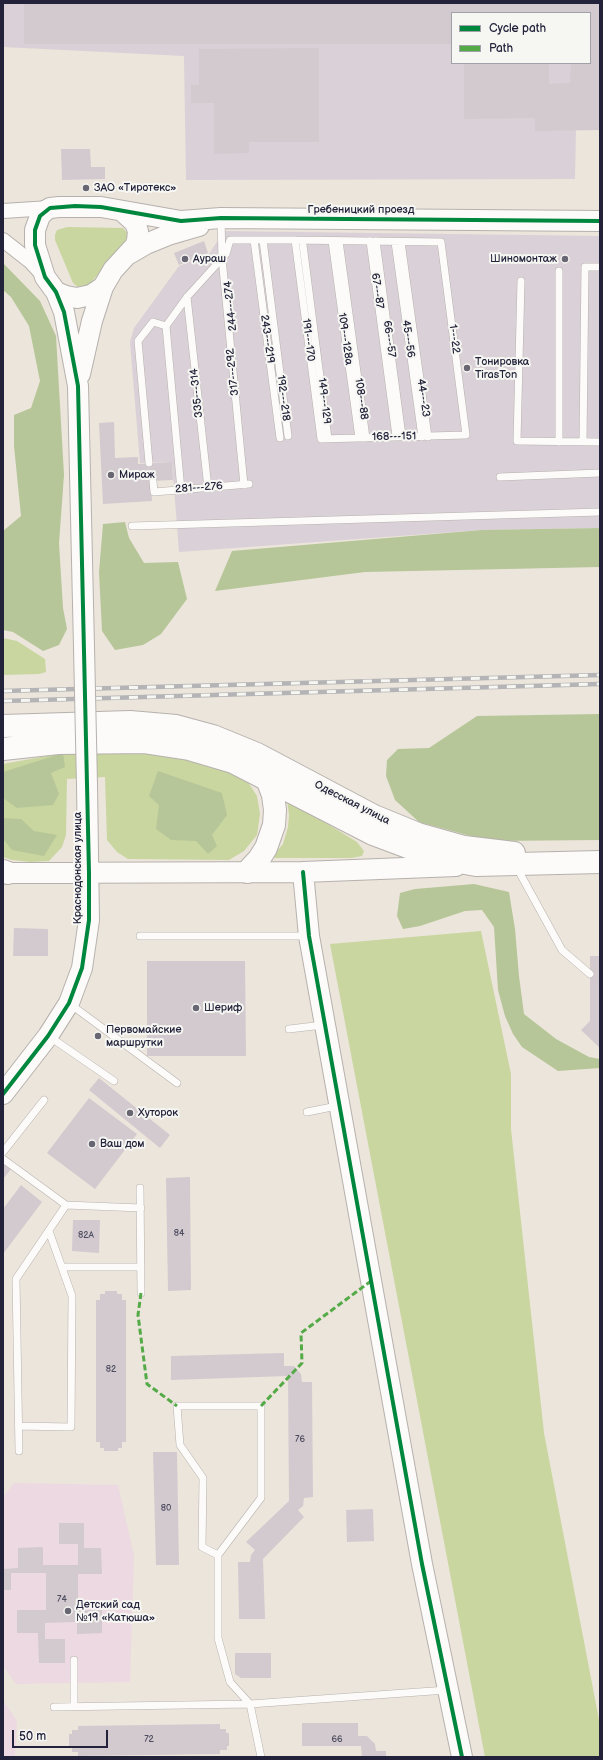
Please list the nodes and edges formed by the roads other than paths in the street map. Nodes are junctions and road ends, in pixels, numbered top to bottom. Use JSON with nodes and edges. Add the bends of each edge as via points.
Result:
{"nodes":[{"id":1,"x":50,"y":208,"type":"junction"},
{"id":2,"x":3,"y":211,"type":"edge"},
{"id":3,"x":122,"y":211,"type":"junction"},
{"id":4,"x":222,"y":218,"type":"junction"},
{"id":5,"x":600,"y":221,"type":"edge"},
{"id":6,"x":3,"y":240,"type":"edge"},
{"id":7,"x":254,"y":240,"type":"junction"},
{"id":8,"x":263,"y":240,"type":"junction"},
{"id":9,"x":295,"y":240,"type":"junction"},
{"id":10,"x":335,"y":241,"type":"junction"},
{"id":11,"x":373,"y":241,"type":"junction"},
{"id":12,"x":398,"y":242,"type":"junction"},
{"id":13,"x":303,"y":245,"type":"dead end"},
{"id":14,"x":127,"y":255,"type":"junction"},
{"id":15,"x":224,"y":256,"type":"junction"},
{"id":16,"x":600,"y":267,"type":"edge"},
{"id":17,"x":559,"y":270,"type":"dead end"},
{"id":18,"x":522,"y":281,"type":"dead end"},
{"id":19,"x":50,"y":284,"type":"junction"},
{"id":20,"x":103,"y":287,"type":"junction"},
{"id":21,"x":187,"y":297,"type":"junction"},
{"id":22,"x":166,"y":326,"type":"junction"},
{"id":23,"x":78,"y":386,"type":"junction"},
{"id":24,"x":466,"y":435,"type":"joint"},
{"id":25,"x":399,"y":436,"type":"junction"},
{"id":26,"x":284,"y":437,"type":"joint"},
{"id":27,"x":425,"y":437,"type":"junction"},
{"id":28,"x":363,"y":438,"type":"junction"},
{"id":29,"x":325,"y":439,"type":"junction"},
{"id":30,"x":559,"y":442,"type":"junction"},
{"id":31,"x":583,"y":442,"type":"junction"},
{"id":32,"x":600,"y":442,"type":"edge"},
{"id":33,"x":149,"y":463,"type":"dead end"},
{"id":34,"x":600,"y":473,"type":"edge"},
{"id":35,"x":500,"y":477,"type":"dead end"},
{"id":36,"x":153,"y":481,"type":"dead end"},
{"id":37,"x":247,"y":482,"type":"joint"},
{"id":38,"x":208,"y":488,"type":"junction"},
{"id":39,"x":182,"y":490,"type":"junction"},
{"id":40,"x":600,"y":512,"type":"edge"},
{"id":41,"x":132,"y":526,"type":"dead end"},
{"id":42,"x":3,"y":726,"type":"edge"},
{"id":43,"x":3,"y":749,"type":"edge"},
{"id":44,"x":257,"y":754,"type":"junction"},
{"id":45,"x":267,"y":778,"type":"junction"},
{"id":46,"x":596,"y":862,"type":"edge"},
{"id":47,"x":515,"y":864,"type":"junction"},
{"id":48,"x":476,"y":865,"type":"junction"},
{"id":49,"x":5,"y":872,"type":"edge"},
{"id":50,"x":247,"y":872,"type":"junction"},
{"id":51,"x":303,"y":872,"type":"junction"},
{"id":52,"x":89,"y":873,"type":"junction"},
{"id":53,"x":140,"y":936,"type":"dead end"},
{"id":54,"x":309,"y":936,"type":"junction"},
{"id":55,"x":590,"y":974,"type":"dead end"},
{"id":56,"x":69,"y":1003,"type":"junction"},
{"id":57,"x":325,"y":1025,"type":"junction"},
{"id":58,"x":289,"y":1029,"type":"dead end"},
{"id":59,"x":48,"y":1036,"type":"junction"},
{"id":60,"x":114,"y":1081,"type":"dead end"},
{"id":61,"x":177,"y":1083,"type":"dead end"},
{"id":62,"x":3,"y":1094,"type":"edge"},
{"id":63,"x":44,"y":1100,"type":"dead end"},
{"id":64,"x":340,"y":1106,"type":"junction"},
{"id":65,"x":307,"y":1112,"type":"dead end"},
{"id":66,"x":3,"y":1152,"type":"edge"},
{"id":67,"x":3,"y":1159,"type":"edge"},
{"id":68,"x":140,"y":1188,"type":"dead end"},
{"id":69,"x":66,"y":1205,"type":"junction"},
{"id":70,"x":141,"y":1208,"type":"junction"},
{"id":71,"x":49,"y":1230,"type":"junction"},
{"id":72,"x":62,"y":1267,"type":"junction"},
{"id":73,"x":141,"y":1267,"type":"junction"},
{"id":74,"x":141,"y":1292,"type":"dead end"},
{"id":75,"x":18,"y":1426,"type":"junction"},
{"id":76,"x":19,"y":1451,"type":"dead end"},
{"id":77,"x":218,"y":1555,"type":"junction"},
{"id":78,"x":74,"y":1660,"type":"dead end"},
{"id":79,"x":448,"y":1690,"type":"junction"},
{"id":80,"x":250,"y":1704,"type":"junction"},
{"id":81,"x":74,"y":1706,"type":"junction"},
{"id":82,"x":54,"y":1707,"type":"dead end"},
{"id":83,"x":261,"y":1757,"type":"edge"},
{"id":84,"x":462,"y":1757,"type":"edge"}],
"edges":[{"from":1,"to":2,"type":"street"},
{"from":1,"to":3,"type":"street","via":[[90,207]]},
{"from":1,"to":19,"type":"street","via":[[40,216],[35,230],[36,245]]},
{"from":3,"to":4,"type":"street","name":"Гребеницкий проезд","via":[[181,221]]},
{"from":3,"to":14,"type":"street","via":[[134,222],[138,231],[135,246]]},
{"from":4,"to":5,"type":"street","name":"Гребеницкий проезд"},
{"from":4,"to":14,"type":"street","name":"Гребеницкий проезд","via":[[168,235]]},
{"from":4,"to":15,"type":"lane","name":"244---274"},
{"from":6,"to":19,"type":"street","via":[[31,262]]},
{"from":7,"to":8,"type":"lane"},
{"from":7,"to":15,"type":"lane","via":[[230,240]]},
{"from":7,"to":26,"type":"lane","name":"243---219"},
{"from":8,"to":9,"type":"lane"},
{"from":8,"to":26,"type":"lane","name":"192---218"},
{"from":9,"to":10,"type":"lane"},
{"from":9,"to":29,"type":"lane","name":"191---170"},
{"from":10,"to":11,"type":"lane"},
{"from":10,"to":28,"type":"lane","name":"109---128а"},
{"from":11,"to":12,"type":"lane"},
{"from":11,"to":25,"type":"lane","name":"67---87"},
{"from":12,"to":24,"type":"lane","name":"1---22","via":[[441,242]]},
{"from":12,"to":27,"type":"lane","name":"45---56"},
{"from":13,"to":29,"type":"lane","name":"149---129"},
{"from":14,"to":20,"type":"street","via":[[113,270]]},
{"from":15,"to":21,"type":"lane"},
{"from":15,"to":37,"type":"lane","name":"244---274"},
{"from":16,"to":31,"type":"lane","via":[[585,267]]},
{"from":17,"to":30,"type":"lane"},
{"from":18,"to":30,"type":"lane","via":[[517,441]]},
{"from":19,"to":20,"type":"street","via":[[66,296],[77,298],[91,295]]},
{"from":19,"to":23,"type":"street","via":[[67,326]]},
{"from":20,"to":23,"type":"street","via":[[86,343]]},
{"from":21,"to":22,"type":"lane"},
{"from":21,"to":38,"type":"lane","name":"335---314"},
{"from":22,"to":33,"type":"lane","via":[[153,322],[138,341]]},
{"from":22,"to":39,"type":"lane"},
{"from":23,"to":52,"type":"street","name":"Краснодонская улица","bridge":true},
{"from":24,"to":27,"type":"lane","name":"168---151"},
{"from":25,"to":27,"type":"lane","name":"168---151"},
{"from":25,"to":28,"type":"lane","name":"168---151"},
{"from":28,"to":29,"type":"lane","name":"168---151"},
{"from":30,"to":31,"type":"lane"},
{"from":31,"to":32,"type":"lane"},
{"from":34,"to":35,"type":"lane"},
{"from":36,"to":39,"type":"lane","name":"281---276","via":[[154,492]]},
{"from":37,"to":38,"type":"lane","name":"281---276"},
{"from":38,"to":39,"type":"lane","name":"281---276"},
{"from":40,"to":41,"type":"lane"},
{"from":42,"to":44,"type":"main road","name":"Одесская улица","via":[[130,722],[176,726],[213,736]]},
{"from":43,"to":45,"type":"main road","name":"Одесская улица","via":[[58,743],[143,742],[188,749],[233,762]]},
{"from":44,"to":45,"type":"main road"},
{"from":44,"to":46,"type":"main road","name":"Одесская улица","via":[[374,816],[418,834],[464,847]]},
{"from":45,"to":48,"type":"main road","name":"Одесская улица","via":[[373,834],[437,858]]},
{"from":45,"to":50,"type":"main road","via":[[273,795],[274,825],[266,848]]},
{"from":46,"to":47,"type":"main road","name":"Одесская улица"},
{"from":47,"to":48,"type":"main road","name":"Одесская улица"},
{"from":47,"to":55,"type":"lane","via":[[562,950]]},
{"from":48,"to":51,"type":"street","name":"Одесская улица"},
{"from":49,"to":52,"type":"street","name":"Одесская улица"},
{"from":50,"to":51,"type":"street","name":"Одесская улица"},
{"from":50,"to":52,"type":"street","name":"Одесская улица"},
{"from":51,"to":54,"type":"street"},
{"from":52,"to":56,"type":"street","name":"Краснодонская улица","via":[[89,920],[82,968]]},
{"from":53,"to":54,"type":"lane"},
{"from":54,"to":57,"type":"street"},
{"from":56,"to":59,"type":"street","name":"Краснодонская улица"},
{"from":56,"to":61,"type":"lane"},
{"from":57,"to":58,"type":"lane"},
{"from":57,"to":64,"type":"street"},
{"from":59,"to":60,"type":"lane"},
{"from":59,"to":62,"type":"street","name":"Краснодонская улица"},
{"from":63,"to":66,"type":"lane"},
{"from":64,"to":65,"type":"lane"},
{"from":64,"to":79,"type":"street","via":[[422,1564]]},
{"from":67,"to":69,"type":"lane"},
{"from":68,"to":70,"type":"lane"},
{"from":69,"to":70,"type":"lane"},
{"from":69,"to":71,"type":"lane"},
{"from":70,"to":73,"type":"lane"},
{"from":71,"to":72,"type":"lane"},
{"from":71,"to":75,"type":"lane","via":[[16,1279]]},
{"from":72,"to":73,"type":"lane"},
{"from":72,"to":75,"type":"lane","via":[[72,1296],[71,1427]]},
{"from":73,"to":74,"type":"lane"},
{"from":75,"to":76,"type":"lane"},
{"from":77,"to":77,"type":"lane","via":[[202,1547],[203,1478],[180,1445],[177,1406],[261,1406],[262,1498]]},
{"from":77,"to":80,"type":"lane","via":[[218,1638],[230,1682]]},
{"from":78,"to":81,"type":"lane"},
{"from":79,"to":80,"type":"lane"},
{"from":79,"to":84,"type":"street"},
{"from":80,"to":81,"type":"lane"},
{"from":80,"to":83,"type":"lane"},
{"from":81,"to":82,"type":"lane"}]}
